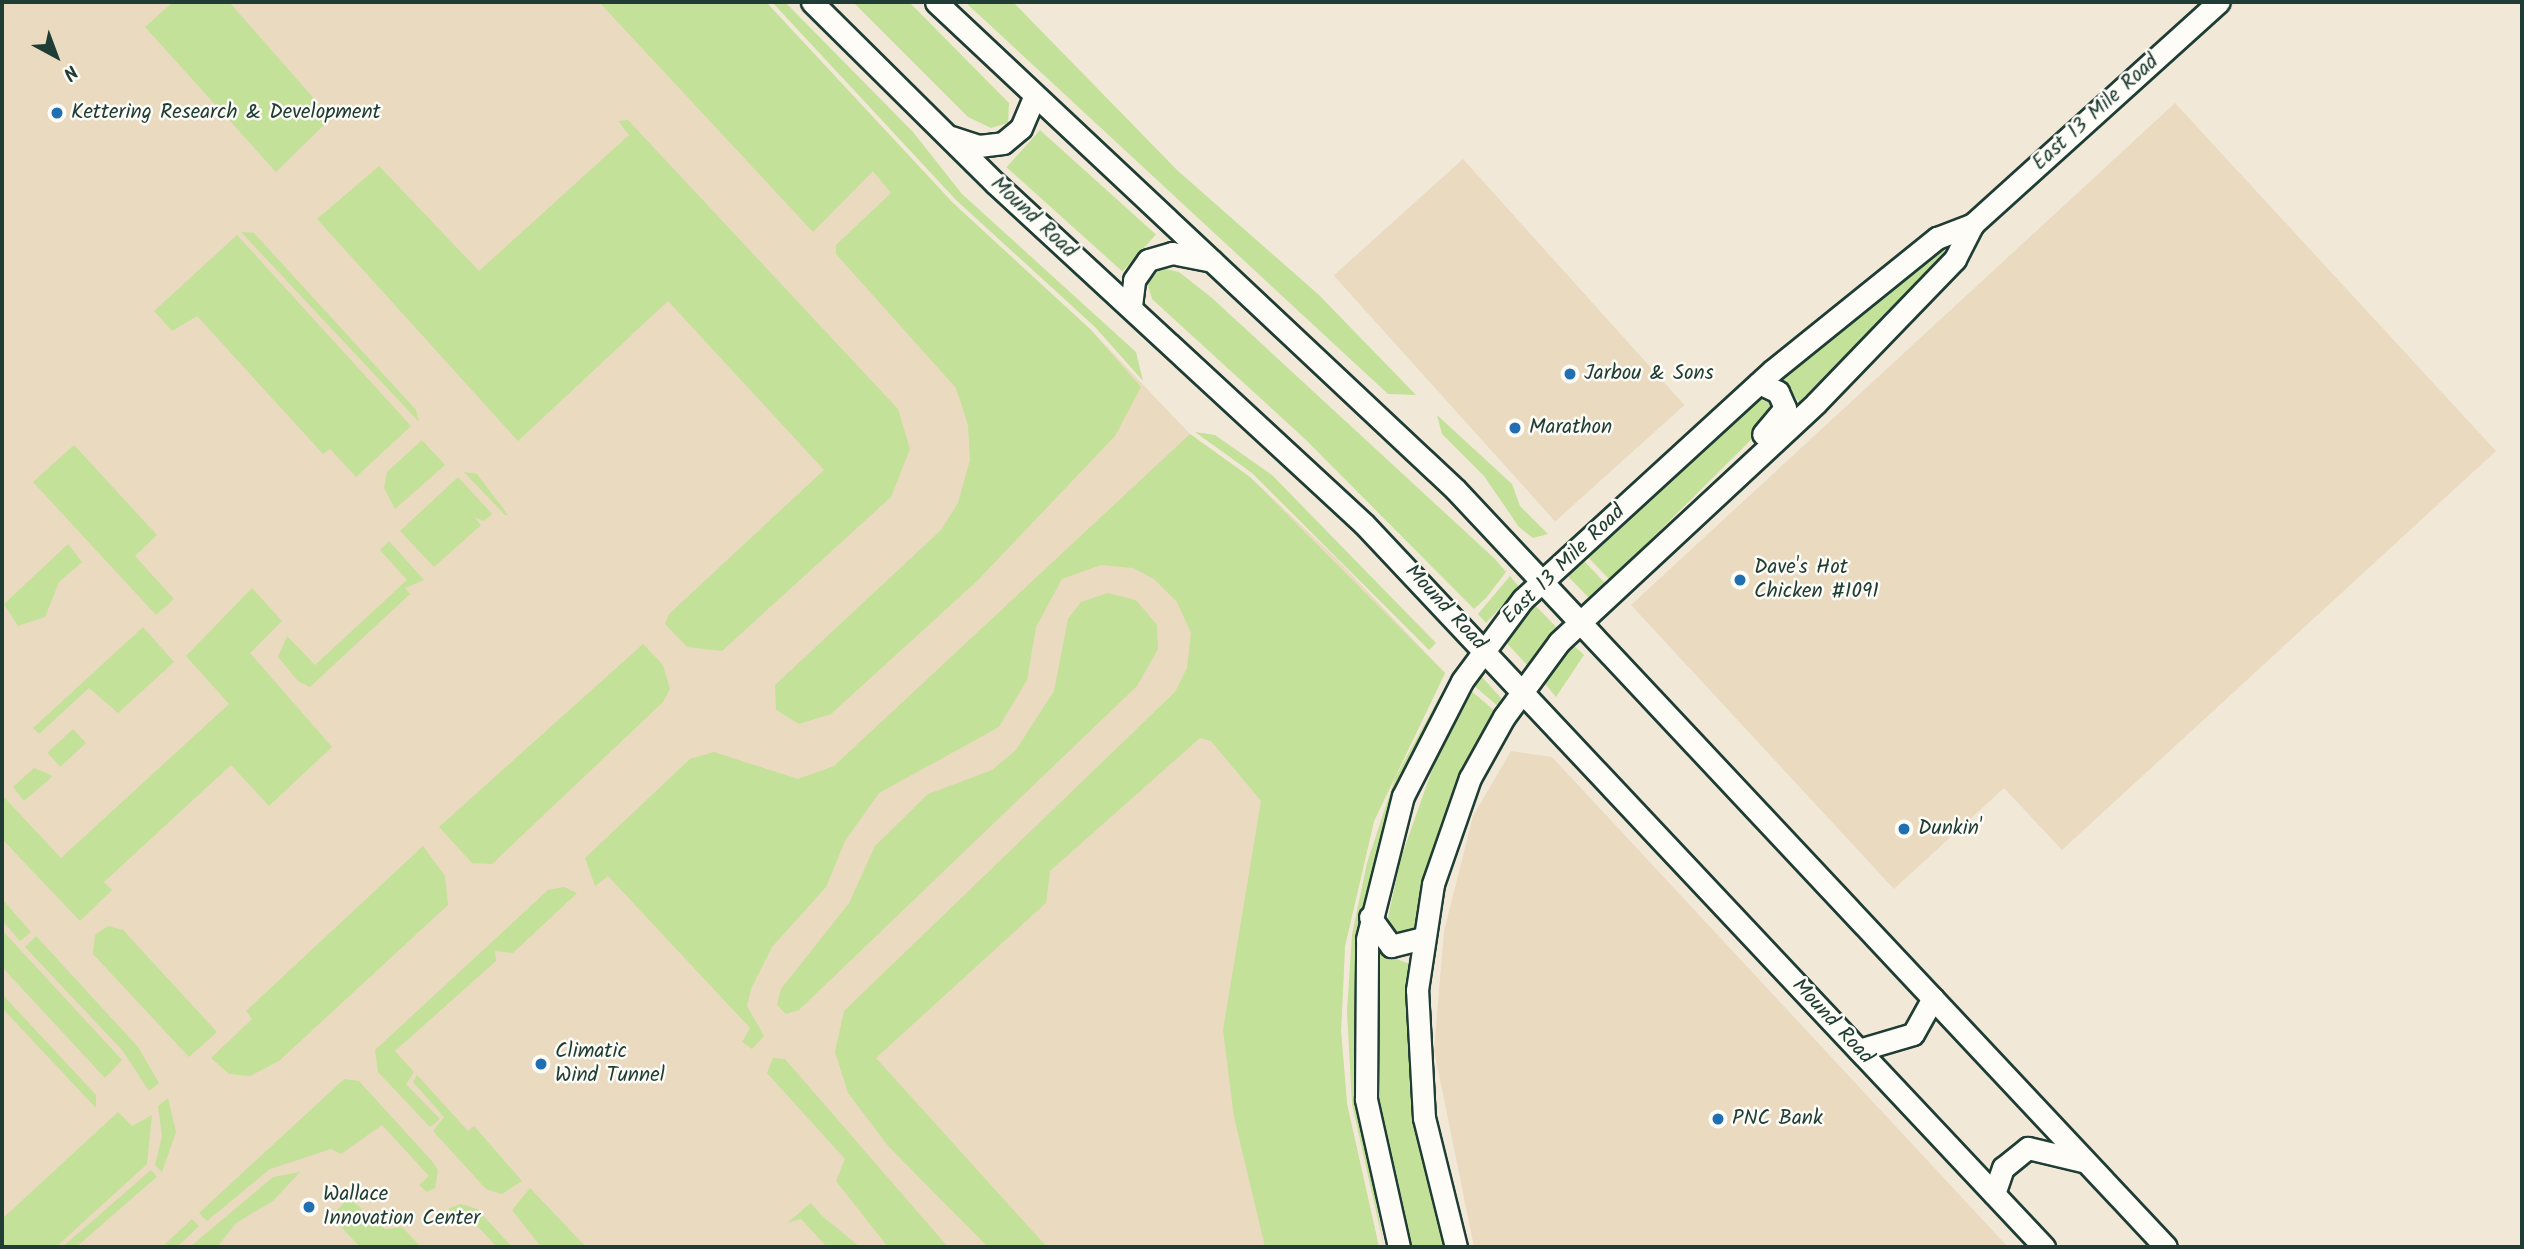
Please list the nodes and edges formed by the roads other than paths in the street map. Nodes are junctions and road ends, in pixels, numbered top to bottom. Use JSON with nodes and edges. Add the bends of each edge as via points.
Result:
{"nodes":[{"id":1,"x":813,"y":2,"type":"edge"},
{"id":2,"x":936,"y":2,"type":"edge"},
{"id":3,"x":2219,"y":2,"type":"edge"},
{"id":4,"x":1034,"y":97,"type":"junction"},
{"id":5,"x":942,"y":133,"type":"junction"},
{"id":6,"x":1973,"y":224,"type":"junction"},
{"id":7,"x":1217,"y":263,"type":"junction"},
{"id":8,"x":1131,"y":306,"type":"junction"},
{"id":9,"x":1759,"y":383,"type":"junction"},
{"id":10,"x":1717,"y":494,"type":"junction"},
{"id":11,"x":1542,"y":580,"type":"junction"},
{"id":12,"x":1579,"y":620,"type":"junction"},
{"id":13,"x":1483,"y":649,"type":"junction"},
{"id":14,"x":1522,"y":691,"type":"junction"},
{"id":15,"x":1370,"y":917,"type":"junction"},
{"id":16,"x":1422,"y":938,"type":"junction"},
{"id":17,"x":1933,"y":998,"type":"junction"},
{"id":18,"x":1859,"y":1050,"type":"junction"},
{"id":19,"x":2087,"y":1163,"type":"junction"},
{"id":20,"x":1994,"y":1194,"type":"junction"},
{"id":21,"x":1399,"y":1247,"type":"edge"},
{"id":22,"x":1456,"y":1247,"type":"edge"},
{"id":23,"x":2044,"y":1247,"type":"edge"},
{"id":24,"x":2166,"y":1247,"type":"edge"}],
"edges":[{"from":1,"to":5,"type":"main road","name":"Mound Road"},
{"from":2,"to":4,"type":"main road"},
{"from":3,"to":6,"type":"main road","name":"East 13 Mile Road"},
{"from":4,"to":5,"type":"main road","via":[[1021,128],[1003,143],[979,146]]},
{"from":4,"to":7,"type":"main road"},
{"from":5,"to":8,"type":"main road","name":"Mound Road"},
{"from":6,"to":9,"type":"main road","name":"East 13 Mile Road","via":[[1937,238]]},
{"from":6,"to":10,"type":"main road","name":"East 13 Mile Road","via":[[1955,259]]},
{"from":7,"to":8,"type":"main road","via":[[1171,253],[1148,260],[1134,280]]},
{"from":7,"to":11,"type":"main road","via":[[1397,432]]},
{"from":8,"to":13,"type":"main road","name":"Mound Road","via":[[1340,501]]},
{"from":9,"to":10,"type":"main road","via":[[1778,392],[1785,408],[1715,479]]},
{"from":9,"to":11,"type":"main road","name":"East 13 Mile Road"},
{"from":10,"to":12,"type":"main road","name":"East 13 Mile Road"},
{"from":11,"to":12,"type":"main road"},
{"from":11,"to":13,"type":"main road","name":"East 13 Mile Road"},
{"from":12,"to":14,"type":"main road","name":"East 13 Mile Road"},
{"from":12,"to":17,"type":"main road"},
{"from":13,"to":14,"type":"main road","name":"Mound Road"},
{"from":13,"to":15,"type":"main road","name":"East 13 Mile Road","via":[[1443,712],[1403,796]]},
{"from":14,"to":16,"type":"main road","name":"East 13 Mile Road","via":[[1454,816]]},
{"from":14,"to":18,"type":"main road","name":"Mound Road"},
{"from":15,"to":16,"type":"main road","via":[[1391,946]]},
{"from":15,"to":21,"type":"main road","name":"East 13 Mile Road","via":[[1362,999],[1364,1077]]},
{"from":16,"to":22,"type":"main road","name":"East 13 Mile Road","via":[[1419,1085]]},
{"from":17,"to":18,"type":"main road","via":[[1913,1034]]},
{"from":17,"to":19,"type":"main road"},
{"from":18,"to":20,"type":"main road","name":"Mound Road"},
{"from":19,"to":20,"type":"main road","via":[[2028,1148],[2003,1168]]},
{"from":19,"to":24,"type":"main road"},
{"from":20,"to":23,"type":"main road","name":"Mound Road"}]}
